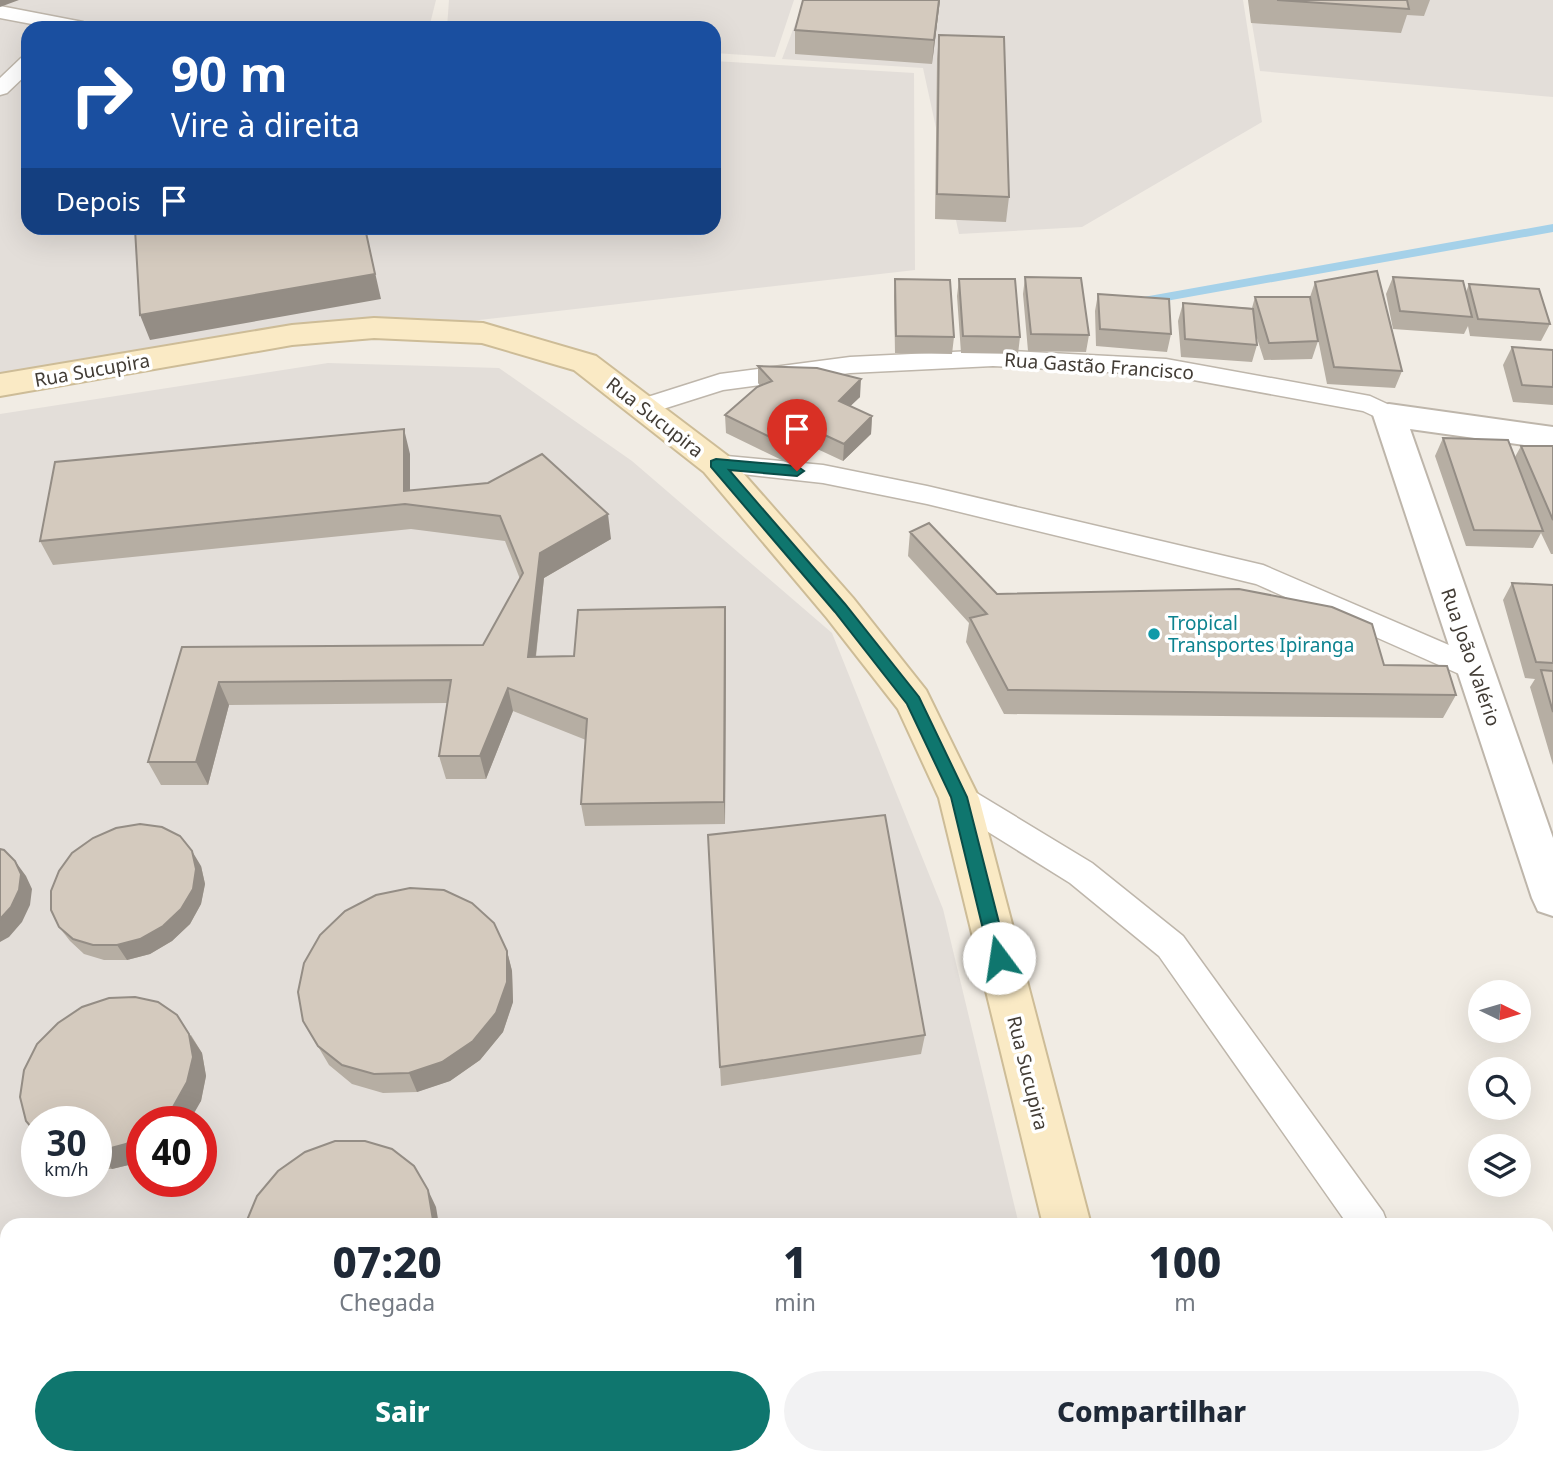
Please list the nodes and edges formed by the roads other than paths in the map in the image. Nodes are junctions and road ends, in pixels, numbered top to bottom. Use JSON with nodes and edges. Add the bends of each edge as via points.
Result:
{"nodes":[{"id":1,"x":0,"y":12,"type":"edge"},
{"id":2,"x":43,"y":21,"type":"edge"},
{"id":3,"x":21,"y":69,"type":"edge"},
{"id":4,"x":0,"y":89,"type":"edge"},
{"id":5,"x":0,"y":385,"type":"edge"},
{"id":6,"x":644,"y":407,"type":"junction"},
{"id":7,"x":1389,"y":415,"type":"junction"},
{"id":8,"x":1553,"y":438,"type":"edge"},
{"id":9,"x":716,"y":464,"type":"junction"},
{"id":10,"x":1476,"y":669,"type":"junction"},
{"id":11,"x":959,"y":797,"type":"junction"},
{"id":12,"x":1553,"y":898,"type":"edge"},
{"id":13,"x":1065,"y":1218,"type":"edge"},
{"id":14,"x":1365,"y":1218,"type":"edge"}],
"edges":[{"from":1,"to":2,"type":"lane"},
{"from":3,"to":4,"type":"lane"},
{"from":5,"to":6,"type":"street","name":"Rua Sucupira","via":[[292,335],[373,328],[483,333],[584,363]]},
{"from":6,"to":7,"type":"lane","name":"Rua Gastão Francisco","via":[[720,382],[850,365],[993,358],[1166,367],[1370,404]]},
{"from":6,"to":9,"type":"street","name":"Rua Sucupira"},
{"from":7,"to":8,"type":"street","name":"Rua Gastão Francisco"},
{"from":7,"to":10,"type":"street","name":"Rua João Valério"},
{"from":9,"to":10,"type":"lane","via":[[849,479],[1263,575]]},
{"from":9,"to":11,"type":"street","name":"Rua Sucupira","via":[[913,701]]},
{"from":10,"to":12,"type":"street","name":"Rua João Valério"},
{"from":11,"to":13,"type":"street","name":"Rua Sucupira"},
{"from":11,"to":14,"type":"lane","via":[[1082,873],[1171,946]]}]}
